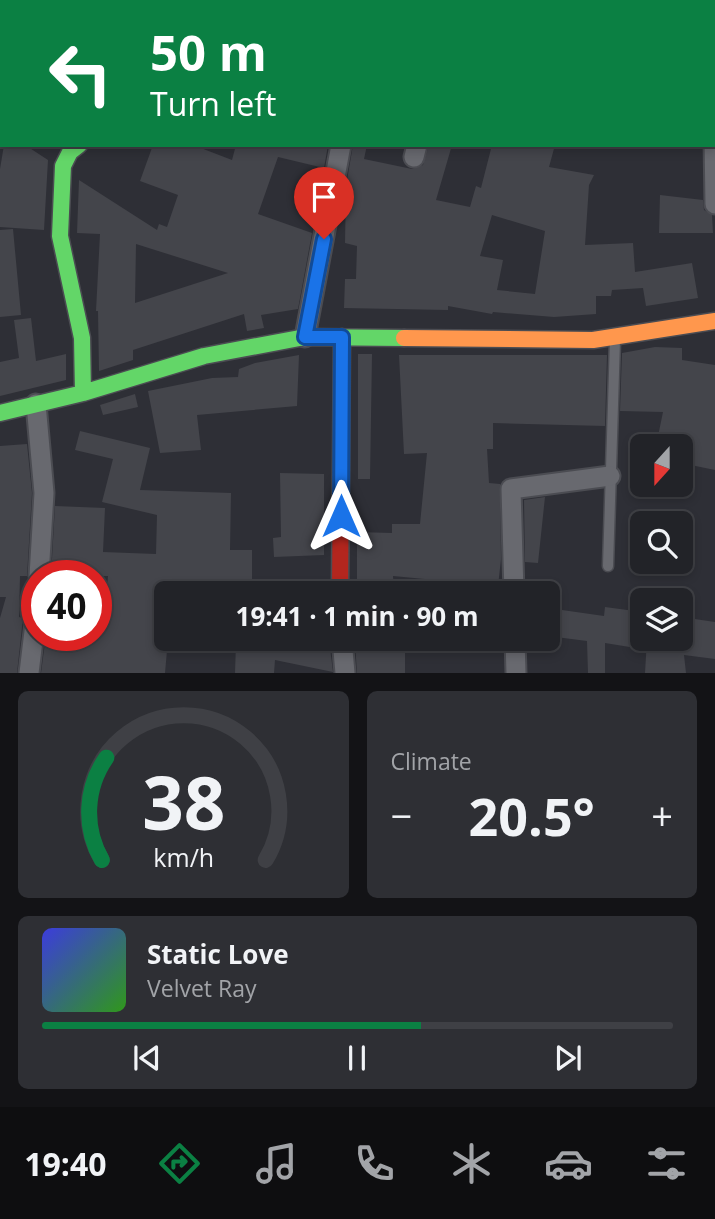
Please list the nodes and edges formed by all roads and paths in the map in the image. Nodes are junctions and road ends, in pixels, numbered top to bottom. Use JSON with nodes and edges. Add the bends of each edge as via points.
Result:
{"nodes":[{"id":1,"x":76,"y":147,"type":"edge"},
{"id":2,"x":341,"y":147,"type":"edge"},
{"id":3,"x":714,"y":147,"type":"edge"},
{"id":4,"x":715,"y":204,"type":"edge"},
{"id":5,"x":715,"y":321,"type":"edge"},
{"id":6,"x":615,"y":336,"type":"junction"},
{"id":7,"x":305,"y":337,"type":"junction"},
{"id":8,"x":342,"y":337,"type":"junction"},
{"id":9,"x":83,"y":393,"type":"junction"},
{"id":10,"x":36,"y":404,"type":"junction"},
{"id":11,"x":0,"y":413,"type":"edge"},
{"id":12,"x":610,"y":476,"type":"junction"},
{"id":13,"x":40,"y":560,"type":"edge"},
{"id":14,"x":608,"y":566,"type":"dead end"},
{"id":15,"x":340,"y":581,"type":"edge"},
{"id":16,"x":514,"y":581,"type":"edge"},
{"id":17,"x":32,"y":651,"type":"edge"},
{"id":18,"x":343,"y":651,"type":"edge"},
{"id":19,"x":515,"y":651,"type":"edge"},
{"id":20,"x":29,"y":673,"type":"edge"},
{"id":21,"x":345,"y":673,"type":"edge"},
{"id":22,"x":516,"y":673,"type":"edge"}],
"edges":[{"from":1,"to":9,"type":"street","via":[[63,166],[60,236],[82,338]]},
{"from":2,"to":7,"type":"street"},
{"from":3,"to":4,"type":"street"},
{"from":5,"to":6,"type":"street"},
{"from":6,"to":8,"type":"street","via":[[593,340]]},
{"from":6,"to":12,"type":"lane"},
{"from":7,"to":8,"type":"street"},
{"from":7,"to":9,"type":"street","via":[[204,356]]},
{"from":8,"to":15,"type":"street"},
{"from":9,"to":10,"type":"street"},
{"from":10,"to":11,"type":"street"},
{"from":10,"to":13,"type":"street","via":[[44,494]]},
{"from":12,"to":14,"type":"lane"},
{"from":12,"to":16,"type":"street","via":[[511,489]]},
{"from":17,"to":20,"type":"street"},
{"from":18,"to":21,"type":"street"},
{"from":19,"to":22,"type":"street"}]}
